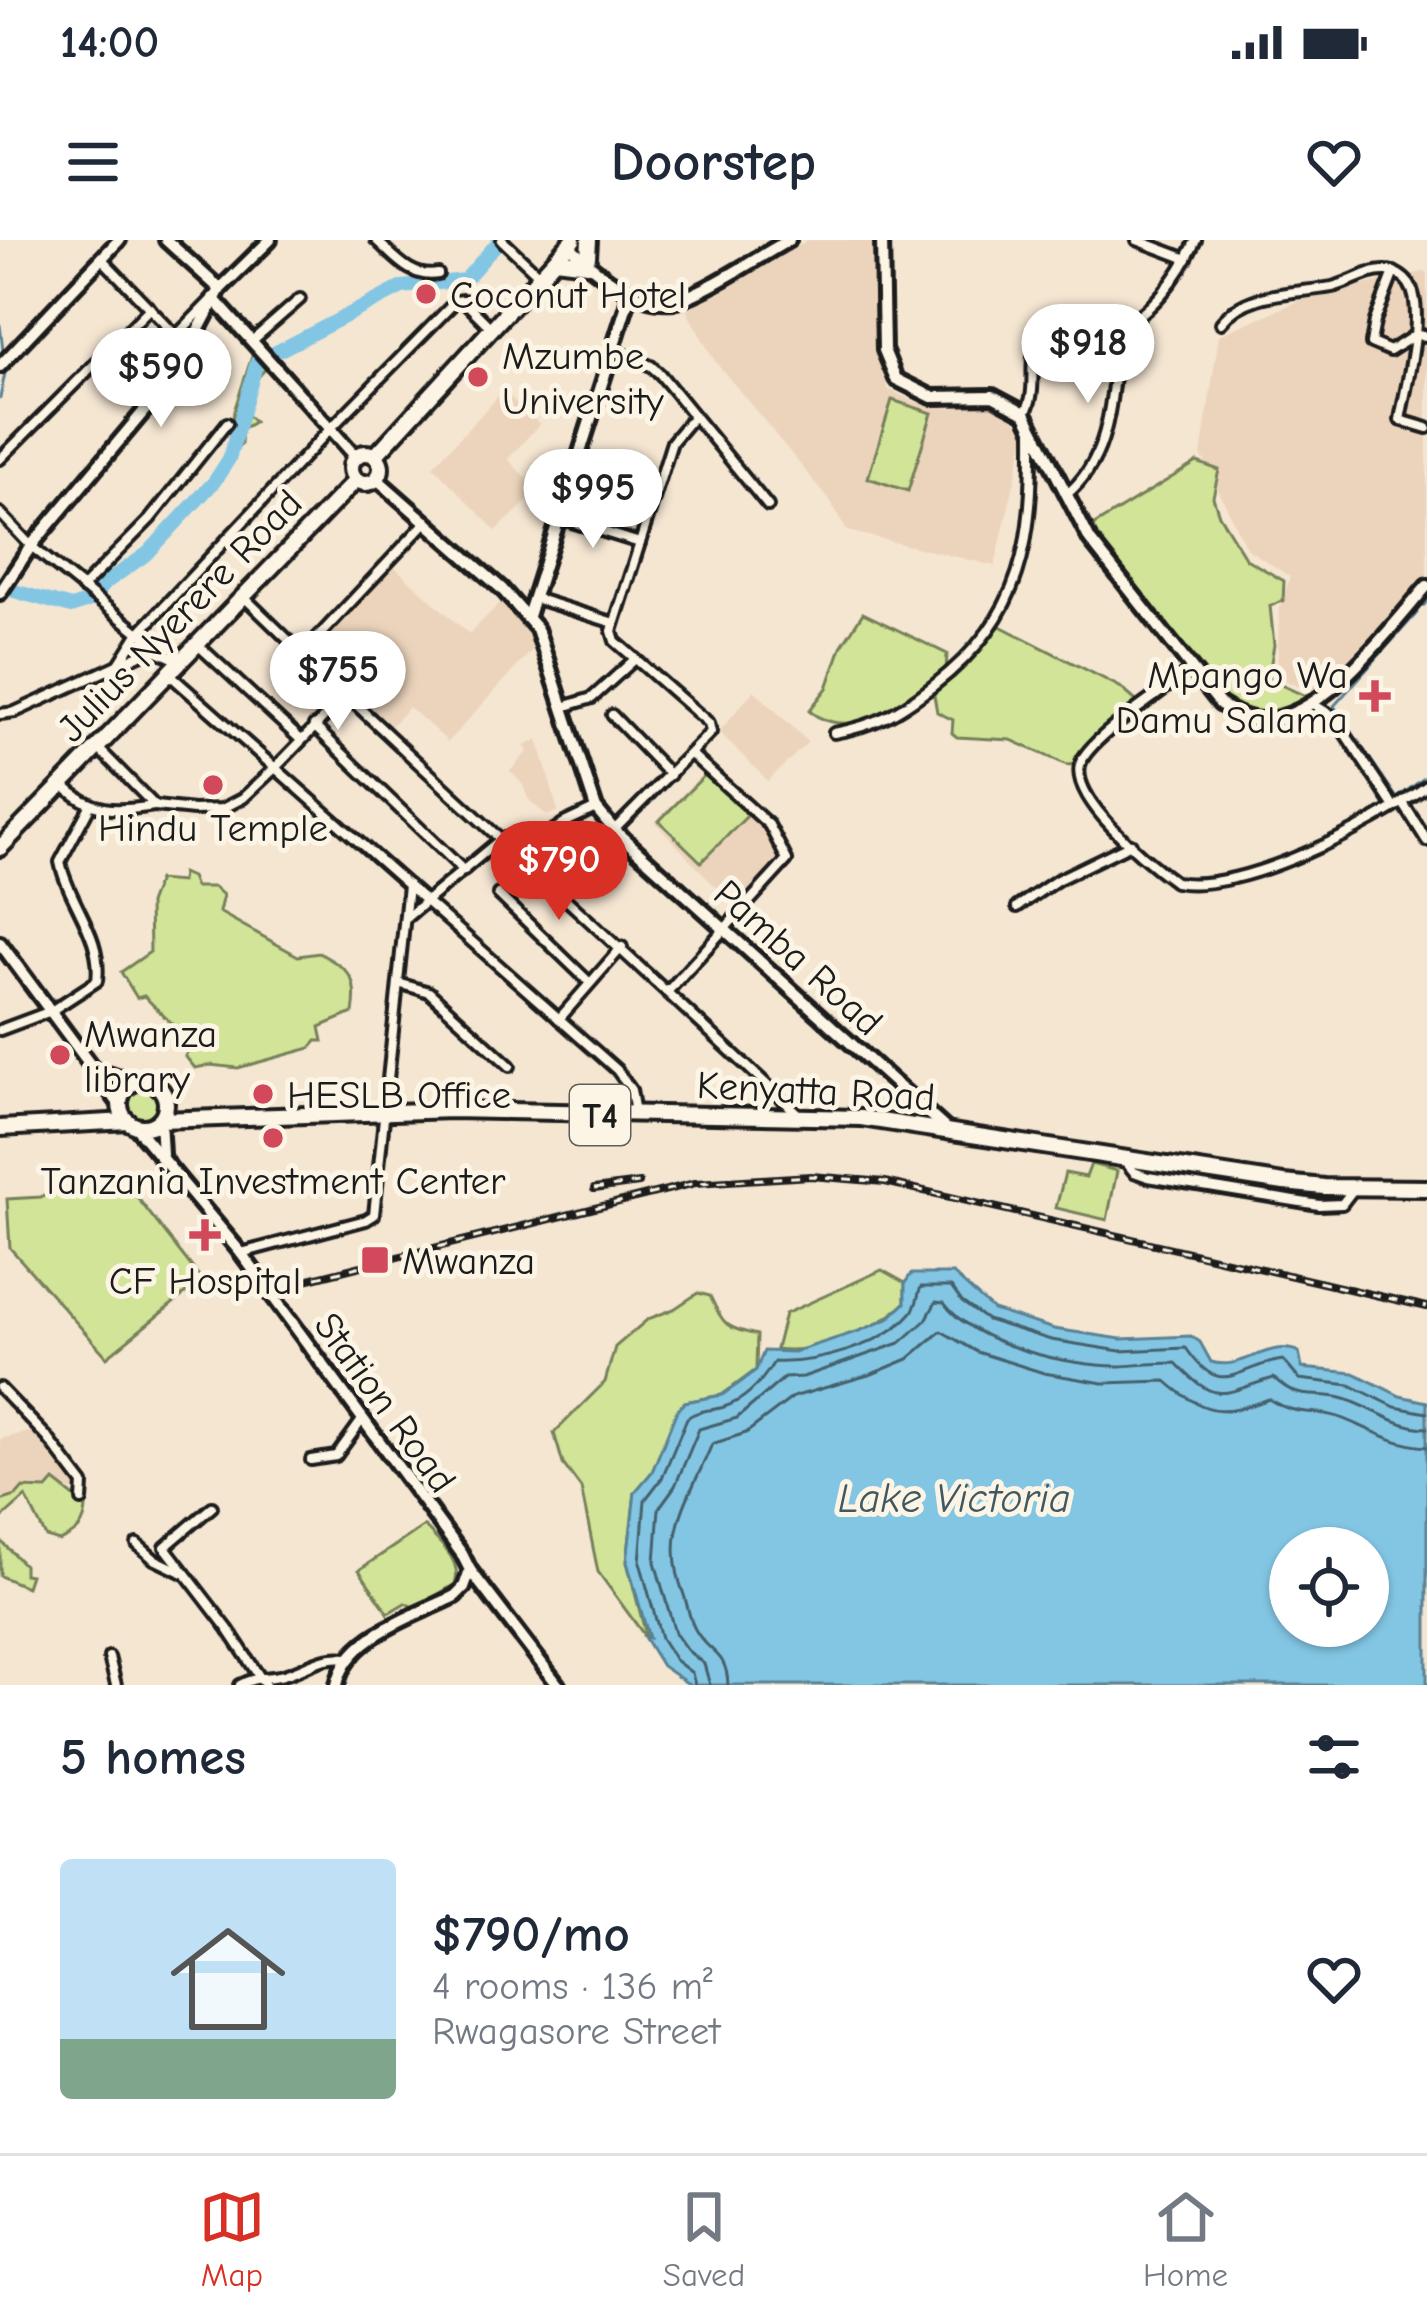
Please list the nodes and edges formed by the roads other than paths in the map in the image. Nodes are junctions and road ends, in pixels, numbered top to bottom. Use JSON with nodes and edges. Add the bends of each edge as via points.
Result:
{"nodes":[{"id":1,"x":118,"y":240,"type":"edge"},
{"id":2,"x":271,"y":240,"type":"edge"},
{"id":3,"x":376,"y":240,"type":"edge"},
{"id":4,"x":502,"y":240,"type":"edge"},
{"id":5,"x":589,"y":240,"type":"edge"},
{"id":6,"x":789,"y":240,"type":"edge"},
{"id":7,"x":882,"y":240,"type":"edge"},
{"id":8,"x":1137,"y":240,"type":"edge"},
{"id":9,"x":1196,"y":240,"type":"edge"},
{"id":10,"x":169,"y":241,"type":"edge"},
{"id":11,"x":573,"y":242,"type":"edge"},
{"id":12,"x":102,"y":259,"type":"junction"},
{"id":13,"x":1187,"y":259,"type":"junction"},
{"id":14,"x":555,"y":260,"type":"junction"},
{"id":15,"x":588,"y":261,"type":"junction"},
{"id":16,"x":1394,"y":272,"type":"junction"},
{"id":17,"x":438,"y":274,"type":"dead end"},
{"id":18,"x":541,"y":277,"type":"junction"},
{"id":19,"x":631,"y":292,"type":"junction"},
{"id":20,"x":216,"y":294,"type":"junction"},
{"id":21,"x":300,"y":299,"type":"dead end"},
{"id":22,"x":150,"y":308,"type":"junction"},
{"id":23,"x":1220,"y":323,"type":"dead end"},
{"id":24,"x":1121,"y":326,"type":"junction"},
{"id":25,"x":493,"y":330,"type":"junction"},
{"id":26,"x":176,"y":335,"type":"junction"},
{"id":27,"x":1415,"y":335,"type":"junction"},
{"id":28,"x":1427,"y":336,"type":"edge"},
{"id":29,"x":256,"y":344,"type":"junction"},
{"id":30,"x":188,"y":348,"type":"junction"},
{"id":31,"x":614,"y":350,"type":"junction"},
{"id":32,"x":0,"y":366,"type":"edge"},
{"id":33,"x":694,"y":417,"type":"junction"},
{"id":34,"x":1029,"y":417,"type":"junction"},
{"id":35,"x":226,"y":423,"type":"dead end"},
{"id":36,"x":332,"y":427,"type":"junction"},
{"id":37,"x":1427,"y":428,"type":"edge"},
{"id":38,"x":375,"y":456,"type":"junction"},
{"id":39,"x":356,"y":457,"type":"junction"},
{"id":40,"x":0,"y":459,"type":"edge"},
{"id":41,"x":377,"y":479,"type":"junction"},
{"id":42,"x":356,"y":480,"type":"junction"},
{"id":43,"x":1065,"y":496,"type":"junction"},
{"id":44,"x":768,"y":506,"type":"dead end"},
{"id":45,"x":0,"y":513,"type":"edge"},
{"id":46,"x":559,"y":518,"type":"junction"},
{"id":47,"x":427,"y":521,"type":"junction"},
{"id":48,"x":640,"y":543,"type":"junction"},
{"id":49,"x":31,"y":546,"type":"junction"},
{"id":50,"x":1427,"y":586,"type":"edge"},
{"id":51,"x":3,"y":589,"type":"edge"},
{"id":52,"x":83,"y":590,"type":"junction"},
{"id":53,"x":244,"y":598,"type":"junction"},
{"id":54,"x":534,"y":598,"type":"junction"},
{"id":55,"x":528,"y":616,"type":"junction"},
{"id":56,"x":614,"y":623,"type":"junction"},
{"id":57,"x":138,"y":634,"type":"junction"},
{"id":58,"x":198,"y":645,"type":"junction"},
{"id":59,"x":159,"y":649,"type":"junction"},
{"id":60,"x":302,"y":654,"type":"junction"},
{"id":61,"x":634,"y":659,"type":"junction"},
{"id":62,"x":182,"y":662,"type":"junction"},
{"id":63,"x":119,"y":664,"type":"junction"},
{"id":64,"x":1191,"y":669,"type":"junction"},
{"id":65,"x":169,"y":675,"type":"junction"},
{"id":66,"x":345,"y":695,"type":"junction"},
{"id":67,"x":1313,"y":704,"type":"junction"},
{"id":68,"x":562,"y":707,"type":"junction"},
{"id":69,"x":0,"y":714,"type":"edge"},
{"id":70,"x":612,"y":715,"type":"dead end"},
{"id":71,"x":314,"y":726,"type":"junction"},
{"id":72,"x":834,"y":733,"type":"dead end"},
{"id":73,"x":301,"y":740,"type":"junction"},
{"id":74,"x":98,"y":747,"type":"junction"},
{"id":75,"x":692,"y":754,"type":"junction"},
{"id":76,"x":275,"y":768,"type":"junction"},
{"id":77,"x":670,"y":775,"type":"junction"},
{"id":78,"x":62,"y":784,"type":"junction"},
{"id":79,"x":1427,"y":786,"type":"edge"},
{"id":80,"x":1399,"y":805,"type":"junction"},
{"id":81,"x":90,"y":806,"type":"junction"},
{"id":82,"x":155,"y":806,"type":"junction"},
{"id":83,"x":596,"y":808,"type":"junction"},
{"id":84,"x":614,"y":830,"type":"junction"},
{"id":85,"x":502,"y":838,"type":"junction"},
{"id":86,"x":1427,"y":841,"type":"edge"},
{"id":87,"x":1131,"y":844,"type":"junction"},
{"id":88,"x":0,"y":848,"type":"edge"},
{"id":89,"x":519,"y":854,"type":"junction"},
{"id":90,"x":464,"y":871,"type":"junction"},
{"id":91,"x":408,"y":885,"type":"junction"},
{"id":92,"x":498,"y":895,"type":"dead end"},
{"id":93,"x":426,"y":902,"type":"junction"},
{"id":94,"x":1017,"y":907,"type":"dead end"},
{"id":95,"x":405,"y":917,"type":"junction"},
{"id":96,"x":722,"y":931,"type":"junction"},
{"id":97,"x":0,"y":943,"type":"edge"},
{"id":98,"x":622,"y":947,"type":"junction"},
{"id":99,"x":398,"y":983,"type":"junction"},
{"id":100,"x":590,"y":983,"type":"junction"},
{"id":101,"x":668,"y":991,"type":"junction"},
{"id":102,"x":51,"y":1011,"type":"junction"},
{"id":103,"x":559,"y":1019,"type":"junction"},
{"id":104,"x":0,"y":1030,"type":"edge"},
{"id":105,"x":510,"y":1066,"type":"dead end"},
{"id":106,"x":97,"y":1070,"type":"junction"},
{"id":107,"x":124,"y":1095,"type":"junction"},
{"id":108,"x":165,"y":1098,"type":"junction"},
{"id":109,"x":383,"y":1110,"type":"junction"},
{"id":110,"x":635,"y":1115,"type":"junction"},
{"id":111,"x":799,"y":1115,"type":"junction"},
{"id":112,"x":197,"y":1118,"type":"junction"},
{"id":113,"x":160,"y":1120,"type":"junction"},
{"id":114,"x":75,"y":1123,"type":"junction"},
{"id":115,"x":131,"y":1123,"type":"junction"},
{"id":116,"x":0,"y":1128,"type":"edge"},
{"id":117,"x":948,"y":1130,"type":"junction"},
{"id":118,"x":162,"y":1157,"type":"junction"},
{"id":119,"x":1427,"y":1188,"type":"edge"},
{"id":120,"x":241,"y":1253,"type":"junction"},
{"id":121,"x":0,"y":1388,"type":"edge"},
{"id":122,"x":363,"y":1418,"type":"junction"},
{"id":123,"x":311,"y":1460,"type":"dead end"},
{"id":124,"x":82,"y":1500,"type":"dead end"},
{"id":125,"x":212,"y":1508,"type":"dead end"},
{"id":126,"x":137,"y":1544,"type":"dead end"},
{"id":127,"x":171,"y":1563,"type":"junction"},
{"id":128,"x":470,"y":1570,"type":"junction"},
{"id":129,"x":109,"y":1657,"type":"dead end"},
{"id":130,"x":347,"y":1658,"type":"junction"},
{"id":131,"x":262,"y":1680,"type":"edge"},
{"id":132,"x":116,"y":1685,"type":"edge"},
{"id":133,"x":239,"y":1685,"type":"edge"},
{"id":134,"x":337,"y":1685,"type":"edge"},
{"id":135,"x":558,"y":1685,"type":"edge"}],
"edges":[{"from":1,"to":12,"type":"main road"},
{"from":2,"to":20,"type":"main road"},
{"from":3,"to":17,"type":"street","via":[[412,272]]},
{"from":4,"to":18,"type":"street"},
{"from":5,"to":15,"type":"highway"},
{"from":6,"to":19,"type":"main road","via":[[681,299]]},
{"from":7,"to":34,"type":"main road","via":[[884,350],[896,379],[932,398],[993,396]]},
{"from":8,"to":13,"type":"street"},
{"from":9,"to":13,"type":"street"},
{"from":10,"to":20,"type":"main road"},
{"from":11,"to":14,"type":"highway"},
{"from":11,"to":15,"type":"main road"},
{"from":12,"to":22,"type":"street"},
{"from":12,"to":32,"type":"main road"},
{"from":13,"to":24,"type":"street"},
{"from":14,"to":15,"type":"highway"},
{"from":14,"to":18,"type":"highway"},
{"from":15,"to":19,"type":"main road"},
{"from":16,"to":23,"type":"street","via":[[1277,294],[1234,308]]},
{"from":16,"to":27,"type":"street","via":[[1414,292]]},
{"from":16,"to":27,"type":"street","via":[[1370,341],[1390,351]]},
{"from":18,"to":25,"type":"highway"},
{"from":19,"to":31,"type":"main road"},
{"from":20,"to":26,"type":"street"},
{"from":20,"to":29,"type":"main road"},
{"from":20,"to":30,"type":"main road"},
{"from":21,"to":29,"type":"street"},
{"from":22,"to":26,"type":"street"},
{"from":22,"to":40,"type":"street"},
{"from":24,"to":34,"type":"street","via":[[1037,341]]},
{"from":24,"to":43,"type":"street","via":[[1106,436],[1088,476]]},
{"from":25,"to":36,"type":"street","via":[[456,301]]},
{"from":25,"to":38,"type":"highway"},
{"from":26,"to":30,"type":"street"},
{"from":27,"to":28,"type":"street"},
{"from":27,"to":37,"type":"street","via":[[1400,421]]},
{"from":29,"to":36,"type":"main road"},
{"from":30,"to":49,"type":"main road","via":[[155,401]]},
{"from":31,"to":33,"type":"street","via":[[651,366]]},
{"from":31,"to":46,"type":"main road"},
{"from":33,"to":44,"type":"street"},
{"from":33,"to":48,"type":"street","via":[[672,442]]},
{"from":34,"to":43,"type":"main road"},
{"from":34,"to":72,"type":"street","via":[[1023,560],[1000,617],[953,670],[897,712]]},
{"from":35,"to":52,"type":"street"},
{"from":36,"to":39,"type":"main road"},
{"from":36,"to":57,"type":"street"},
{"from":38,"to":39,"type":"highway"},
{"from":38,"to":41,"type":"highway"},
{"from":39,"to":42,"type":"highway","name":"Julius Nyerere Road"},
{"from":41,"to":42,"type":"highway","name":"Julius Nyerere Road"},
{"from":41,"to":47,"type":"main road","name":"Pamba Road"},
{"from":42,"to":53,"type":"highway","name":"Julius Nyerere Road"},
{"from":43,"to":64,"type":"main road"},
{"from":45,"to":49,"type":"street"},
{"from":46,"to":48,"type":"street"},
{"from":46,"to":54,"type":"main road"},
{"from":47,"to":55,"type":"main road","name":"Pamba Road"},
{"from":47,"to":60,"type":"street"},
{"from":48,"to":56,"type":"street"},
{"from":49,"to":51,"type":"main road"},
{"from":49,"to":52,"type":"street"},
{"from":50,"to":67,"type":"main road"},
{"from":52,"to":57,"type":"street"},
{"from":53,"to":58,"type":"highway","name":"Julius Nyerere Road"},
{"from":53,"to":60,"type":"street"},
{"from":54,"to":55,"type":"main road"},
{"from":54,"to":56,"type":"street"},
{"from":55,"to":68,"type":"main road","name":"Pamba Road"},
{"from":56,"to":61,"type":"street","via":[[615,641]]},
{"from":57,"to":59,"type":"street"},
{"from":57,"to":63,"type":"street"},
{"from":58,"to":62,"type":"highway","name":"Julius Nyerere Road"},
{"from":58,"to":73,"type":"street"},
{"from":59,"to":62,"type":"street"},
{"from":59,"to":63,"type":"street"},
{"from":60,"to":66,"type":"street"},
{"from":61,"to":68,"type":"street","via":[[592,698]]},
{"from":61,"to":75,"type":"street","via":[[711,727]]},
{"from":62,"to":65,"type":"highway","name":"Julius Nyerere Road"},
{"from":63,"to":69,"type":"street"},
{"from":64,"to":67,"type":"main road","via":[[1220,704],[1251,719]]},
{"from":64,"to":87,"type":"street","via":[[1081,762],[1089,798]]},
{"from":65,"to":74,"type":"highway","name":"Julius Nyerere Road"},
{"from":65,"to":76,"type":"street"},
{"from":66,"to":71,"type":"street"},
{"from":66,"to":85,"type":"street"},
{"from":67,"to":80,"type":"street","via":[[1337,721]]},
{"from":68,"to":83,"type":"main road","name":"Pamba Road"},
{"from":70,"to":77,"type":"street"},
{"from":71,"to":73,"type":"street"},
{"from":71,"to":90,"type":"street"},
{"from":73,"to":76,"type":"street"},
{"from":74,"to":78,"type":"highway","name":"Julius Nyerere Road"},
{"from":74,"to":82,"type":"street"},
{"from":75,"to":77,"type":"street"},
{"from":75,"to":96,"type":"street","via":[[769,825],[787,858]]},
{"from":76,"to":82,"type":"street","via":[[222,808]]},
{"from":76,"to":91,"type":"street"},
{"from":77,"to":84,"type":"street"},
{"from":78,"to":81,"type":"street"},
{"from":78,"to":88,"type":"highway","name":"Julius Nyerere Road"},
{"from":79,"to":80,"type":"street"},
{"from":80,"to":86,"type":"street"},
{"from":80,"to":87,"type":"street","via":[[1297,856],[1208,880],[1174,882]]},
{"from":81,"to":82,"type":"street"},
{"from":81,"to":102,"type":"street","via":[[60,862],[96,945],[98,976]]},
{"from":83,"to":84,"type":"main road","name":"Pamba Road"},
{"from":83,"to":89,"type":"street"},
{"from":84,"to":96,"type":"main road","name":"Pamba Road"},
{"from":85,"to":89,"type":"street"},
{"from":85,"to":90,"type":"street"},
{"from":87,"to":94,"type":"street"},
{"from":89,"to":98,"type":"street"},
{"from":90,"to":93,"type":"street"},
{"from":91,"to":93,"type":"street"},
{"from":91,"to":95,"type":"street"},
{"from":92,"to":100,"type":"street"},
{"from":93,"to":95,"type":"street"},
{"from":93,"to":103,"type":"street"},
{"from":95,"to":99,"type":"street"},
{"from":96,"to":101,"type":"street"},
{"from":96,"to":117,"type":"main road","name":"Pamba Road"},
{"from":97,"to":102,"type":"main road"},
{"from":98,"to":100,"type":"street"},
{"from":98,"to":101,"type":"street"},
{"from":99,"to":105,"type":"street","via":[[429,992]]},
{"from":99,"to":109,"type":"street"},
{"from":100,"to":103,"type":"street"},
{"from":101,"to":111,"type":"street"},
{"from":102,"to":104,"type":"street"},
{"from":102,"to":106,"type":"main road"},
{"from":103,"to":110,"type":"street","via":[[626,1079]]},
{"from":106,"to":107,"type":"main road"},
{"from":106,"to":107,"type":"main road"},
{"from":107,"to":108,"type":"highway","via":[[157,1086]]},
{"from":107,"to":114,"type":"highway","number":"T4","via":[[103,1114]]},
{"from":107,"to":115,"type":"highway"},
{"from":108,"to":112,"type":"highway"},
{"from":108,"to":113,"type":"highway"},
{"from":109,"to":110,"type":"highway","name":"Kenyatta Road","number":"T4"},
{"from":109,"to":112,"type":"highway","name":"Kenyatta Road","number":"T4"},
{"from":109,"to":120,"type":"street","via":[[374,1215]]},
{"from":110,"to":111,"type":"highway","name":"Kenyatta Road","number":"T4"},
{"from":111,"to":117,"type":"highway","name":"Kenyatta Road","number":"T4"},
{"from":112,"to":113,"type":"highway","name":"Kenyatta Road","number":"T4"},
{"from":113,"to":115,"type":"highway","number":"T4"},
{"from":113,"to":118,"type":"main road"},
{"from":114,"to":115,"type":"highway","number":"T4"},
{"from":114,"to":116,"type":"highway","number":"T4"},
{"from":115,"to":118,"type":"main road","name":"Station Road"},
{"from":117,"to":119,"type":"highway","name":"Kenyatta Road","number":"T4","via":[[1284,1183]]},
{"from":118,"to":120,"type":"main road","name":"Station Road"},
{"from":120,"to":122,"type":"main road","name":"Station Road"},
{"from":121,"to":124,"type":"street","via":[[83,1484]]},
{"from":122,"to":123,"type":"street","via":[[336,1456]]},
{"from":122,"to":128,"type":"main road","name":"Station Road"},
{"from":125,"to":127,"type":"street","via":[[167,1541]]},
{"from":126,"to":127,"type":"street"},
{"from":127,"to":131,"type":"street"},
{"from":128,"to":130,"type":"main road","via":[[455,1596]]},
{"from":128,"to":135,"type":"main road","name":"Station Road"},
{"from":129,"to":132,"type":"street"},
{"from":130,"to":131,"type":"street","via":[[329,1656]]},
{"from":130,"to":134,"type":"main road"},
{"from":131,"to":133,"type":"street"}]}
